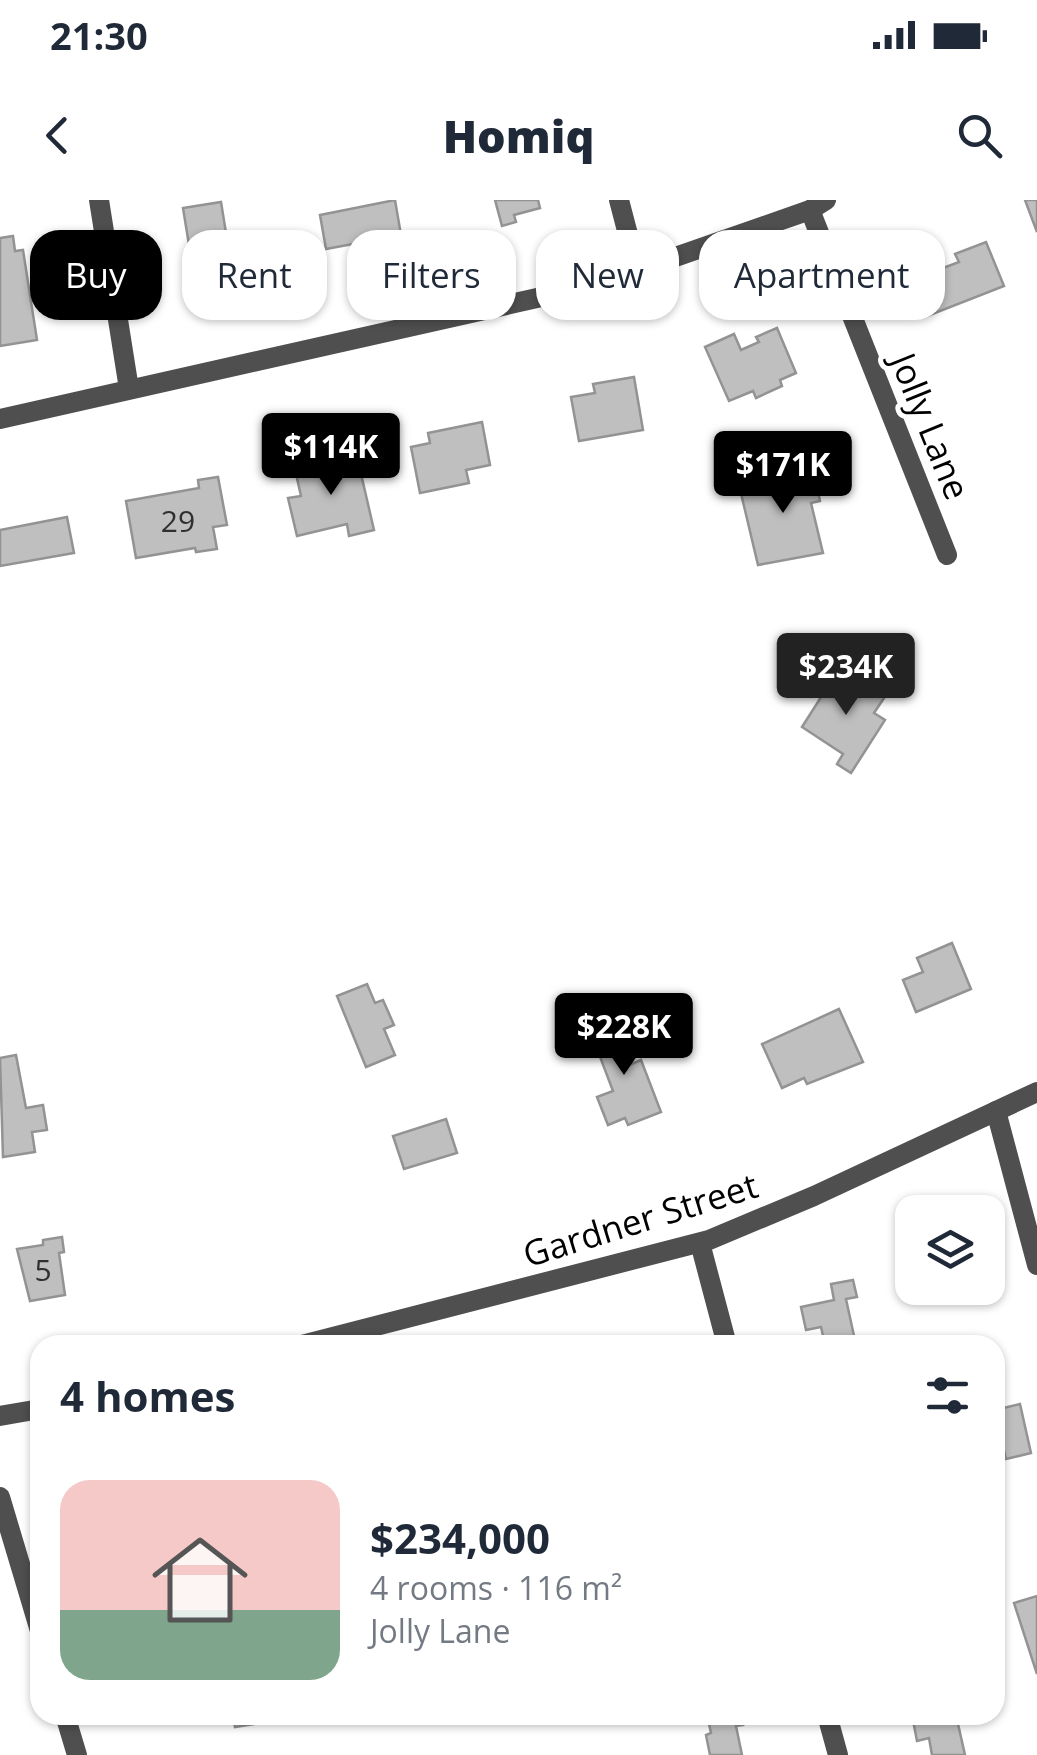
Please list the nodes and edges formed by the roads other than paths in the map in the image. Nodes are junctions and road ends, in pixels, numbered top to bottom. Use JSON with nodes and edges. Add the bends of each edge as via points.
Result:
{"nodes":[{"id":1,"x":99,"y":200,"type":"edge"},
{"id":2,"x":619,"y":200,"type":"edge"},
{"id":3,"x":818,"y":205,"type":"edge"},
{"id":4,"x":627,"y":230,"type":"edge"},
{"id":5,"x":679,"y":254,"type":"edge"},
{"id":6,"x":536,"y":298,"type":"edge"},
{"id":7,"x":130,"y":389,"type":"junction"},
{"id":8,"x":0,"y":418,"type":"edge"},
{"id":9,"x":946,"y":555,"type":"dead end"},
{"id":10,"x":1037,"y":1092,"type":"edge"},
{"id":11,"x":996,"y":1111,"type":"junction"},
{"id":12,"x":700,"y":1243,"type":"junction"},
{"id":13,"x":1037,"y":1265,"type":"edge"},
{"id":14,"x":341,"y":1335,"type":"edge"},
{"id":15,"x":725,"y":1335,"type":"edge"},
{"id":16,"x":30,"y":1411,"type":"edge"},
{"id":17,"x":0,"y":1416,"type":"edge"},
{"id":18,"x":0,"y":1497,"type":"edge"},
{"id":19,"x":30,"y":1598,"type":"edge"},
{"id":20,"x":68,"y":1725,"type":"edge"},
{"id":21,"x":830,"y":1725,"type":"edge"},
{"id":22,"x":77,"y":1755,"type":"edge"},
{"id":23,"x":838,"y":1755,"type":"edge"}],
"edges":[{"from":1,"to":7,"type":"street"},
{"from":2,"to":4,"type":"street"},
{"from":3,"to":5,"type":"street"},
{"from":3,"to":9,"type":"street","name":"Jolly Lane"},
{"from":6,"to":7,"type":"street"},
{"from":7,"to":8,"type":"street"},
{"from":10,"to":11,"type":"street","name":"Gardner Street"},
{"from":11,"to":12,"type":"street","name":"Gardner Street"},
{"from":11,"to":13,"type":"street"},
{"from":12,"to":14,"type":"street","name":"Gardner Street"},
{"from":12,"to":15,"type":"street"},
{"from":16,"to":17,"type":"street"},
{"from":18,"to":19,"type":"street"},
{"from":20,"to":22,"type":"street"},
{"from":21,"to":23,"type":"street"}]}
